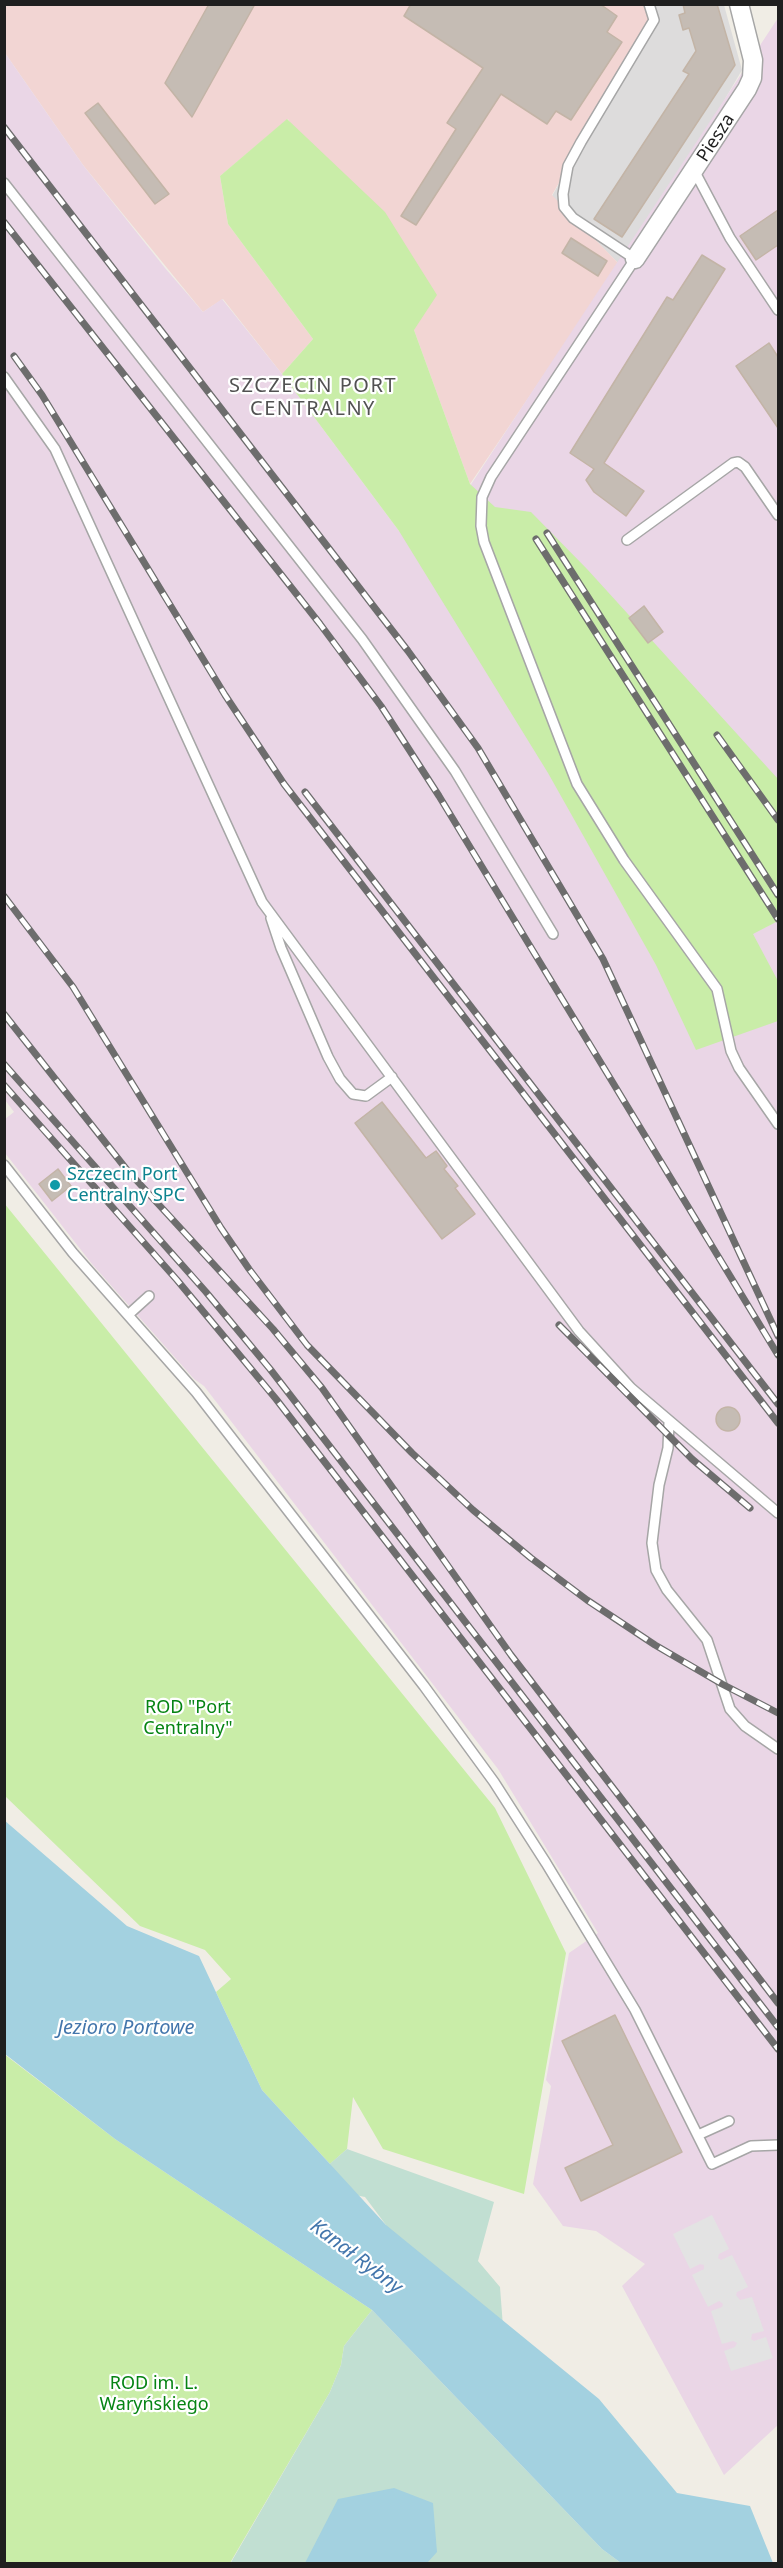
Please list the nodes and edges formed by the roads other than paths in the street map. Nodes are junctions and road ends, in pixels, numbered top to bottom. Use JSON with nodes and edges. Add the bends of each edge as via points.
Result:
{"nodes":[{"id":1,"x":649,"y":4,"type":"edge"},
{"id":2,"x":739,"y":4,"type":"edge"},
{"id":3,"x":694,"y":172,"type":"junction"},
{"id":4,"x":4,"y":183,"type":"edge"},
{"id":5,"x":635,"y":259,"type":"junction"},
{"id":6,"x":778,"y":310,"type":"edge"},
{"id":7,"x":4,"y":378,"type":"edge"},
{"id":8,"x":778,"y":515,"type":"edge"},
{"id":9,"x":627,"y":540,"type":"dead end"},
{"id":10,"x":269,"y":910,"type":"junction"},
{"id":11,"x":553,"y":934,"type":"dead end"},
{"id":12,"x":392,"y":1077,"type":"junction"},
{"id":13,"x":778,"y":1124,"type":"edge"},
{"id":14,"x":4,"y":1165,"type":"edge"},
{"id":15,"x":149,"y":1296,"type":"dead end"},
{"id":16,"x":128,"y":1315,"type":"junction"},
{"id":17,"x":669,"y":1423,"type":"junction"},
{"id":18,"x":778,"y":1513,"type":"edge"},
{"id":19,"x":778,"y":1749,"type":"edge"},
{"id":20,"x":729,"y":2121,"type":"dead end"},
{"id":21,"x":698,"y":2135,"type":"junction"},
{"id":22,"x":778,"y":2145,"type":"edge"}],
"edges":[{"from":1,"to":5,"type":"lane","via":[[654,20],[580,142],[568,166],[563,194],[564,207],[573,218]]},
{"from":2,"to":3,"type":"street","name":"Piesza","via":[[753,60],[752,78]]},
{"from":3,"to":5,"type":"street","name":"Piesza"},
{"from":3,"to":6,"type":"lane","via":[[729,238]]},
{"from":4,"to":11,"type":"lane","via":[[362,639],[455,771]]},
{"from":5,"to":13,"type":"lane","via":[[490,477],[482,497],[481,526],[577,784],[624,860],[717,988],[731,1051]]},
{"from":7,"to":10,"type":"lane","via":[[55,449]]},
{"from":8,"to":9,"type":"lane","via":[[738,462]]},
{"from":10,"to":12,"type":"lane"},
{"from":10,"to":12,"type":"lane","via":[[281,948],[340,1079],[353,1094],[366,1096]]},
{"from":12,"to":17,"type":"lane","via":[[579,1330],[631,1389]]},
{"from":14,"to":16,"type":"lane"},
{"from":15,"to":16,"type":"lane"},
{"from":16,"to":21,"type":"lane","via":[[196,1392],[494,1782],[635,2010]]},
{"from":17,"to":18,"type":"lane","via":[[704,1448]]},
{"from":17,"to":19,"type":"lane","via":[[652,1543],[656,1569],[667,1590],[707,1640],[730,1709],[745,1726]]},
{"from":20,"to":21,"type":"lane"},
{"from":21,"to":22,"type":"lane","via":[[712,2164],[751,2146]]}]}
